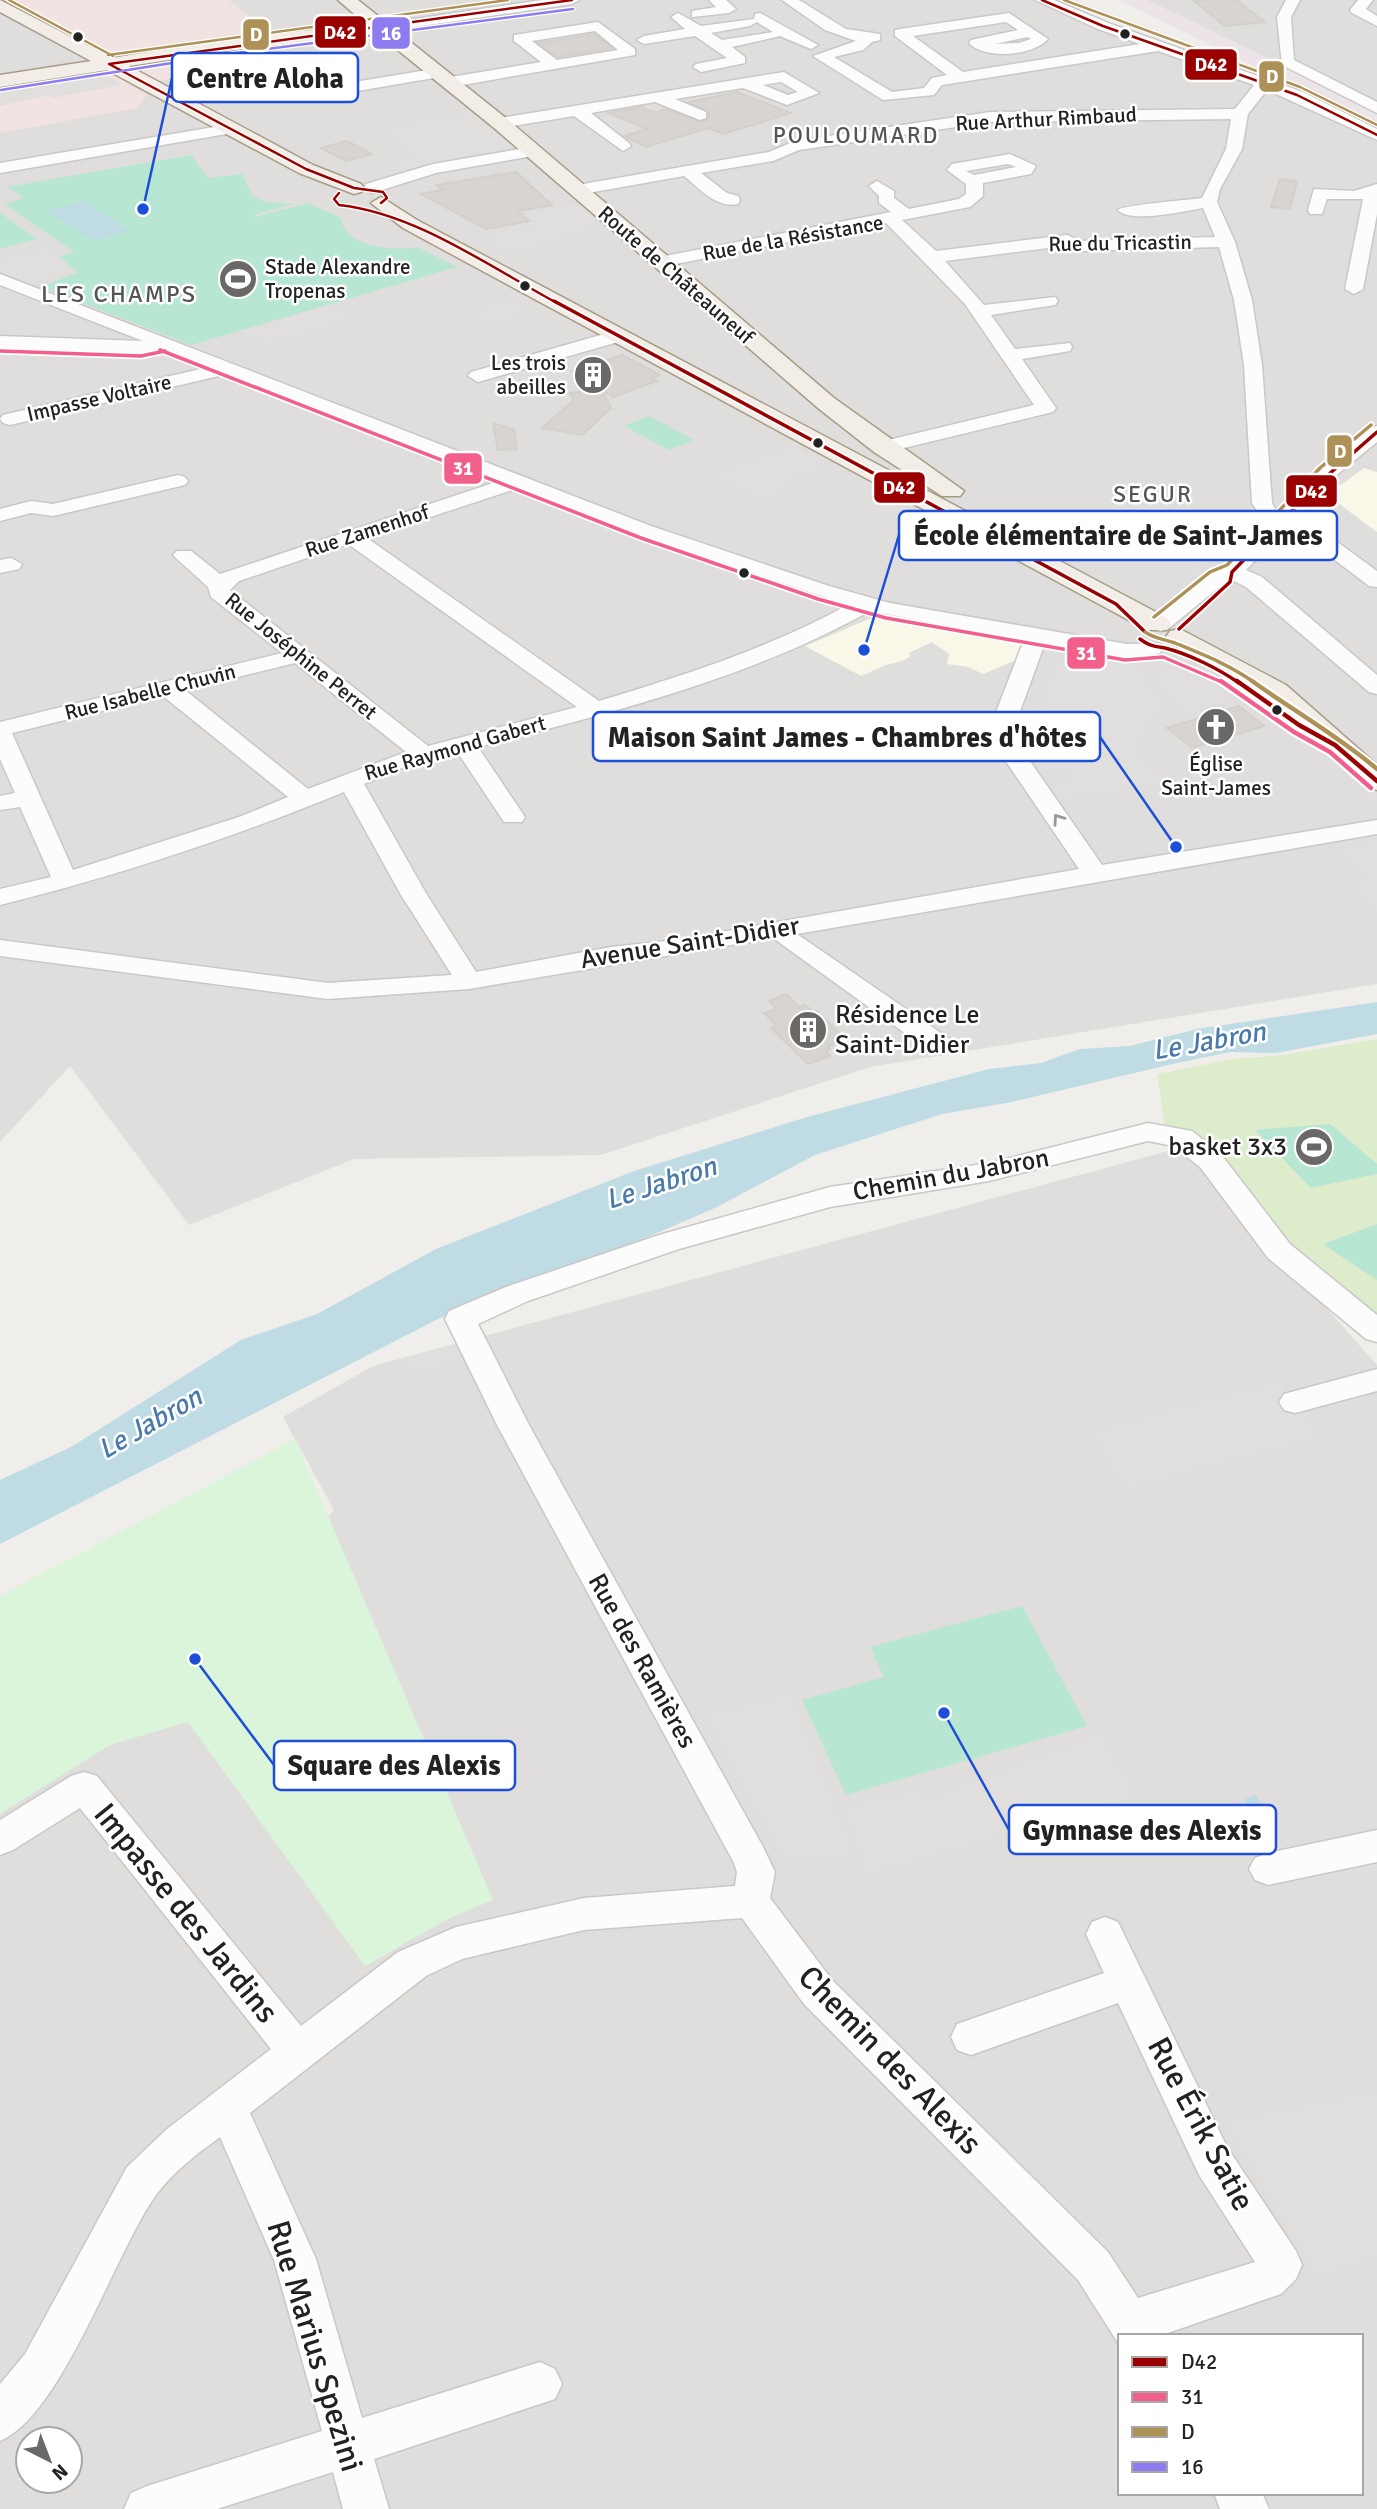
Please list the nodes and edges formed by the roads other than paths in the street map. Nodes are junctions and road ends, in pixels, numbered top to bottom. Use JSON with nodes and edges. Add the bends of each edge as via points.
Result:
{"nodes":[{"id":1,"x":346,"y":0,"type":"edge"},
{"id":2,"x":716,"y":0,"type":"edge"},
{"id":3,"x":733,"y":0,"type":"edge"},
{"id":4,"x":789,"y":0,"type":"edge"},
{"id":5,"x":1042,"y":0,"type":"edge"},
{"id":6,"x":1293,"y":0,"type":"edge"},
{"id":7,"x":1366,"y":0,"type":"edge"},
{"id":8,"x":561,"y":1,"type":"edge"},
{"id":9,"x":0,"y":5,"type":"edge"},
{"id":10,"x":750,"y":22,"type":"dead end"},
{"id":11,"x":1377,"y":22,"type":"edge"},
{"id":12,"x":381,"y":28,"type":"junction"},
{"id":13,"x":698,"y":31,"type":"junction"},
{"id":14,"x":1031,"y":32,"type":"dead end"},
{"id":15,"x":900,"y":33,"type":"junction"},
{"id":16,"x":773,"y":36,"type":"dead end"},
{"id":17,"x":866,"y":39,"type":"junction"},
{"id":18,"x":643,"y":40,"type":"dead end"},
{"id":19,"x":718,"y":45,"type":"junction"},
{"id":20,"x":811,"y":45,"type":"dead end"},
{"id":21,"x":1158,"y":46,"type":"junction"},
{"id":22,"x":697,"y":49,"type":"dead end"},
{"id":23,"x":109,"y":64,"type":"junction"},
{"id":24,"x":554,"y":65,"type":"junction"},
{"id":25,"x":701,"y":66,"type":"dead end"},
{"id":26,"x":960,"y":76,"type":"junction"},
{"id":27,"x":445,"y":78,"type":"junction"},
{"id":28,"x":0,"y":81,"type":"edge"},
{"id":29,"x":744,"y":83,"type":"dead end"},
{"id":30,"x":1264,"y":83,"type":"junction"},
{"id":31,"x":305,"y":95,"type":"dead end"},
{"id":32,"x":656,"y":97,"type":"junction"},
{"id":33,"x":1377,"y":108,"type":"edge"},
{"id":34,"x":577,"y":110,"type":"junction"},
{"id":35,"x":203,"y":113,"type":"junction"},
{"id":36,"x":1241,"y":114,"type":"junction"},
{"id":37,"x":699,"y":115,"type":"dead end"},
{"id":38,"x":175,"y":118,"type":"dead end"},
{"id":39,"x":500,"y":123,"type":"junction"},
{"id":40,"x":232,"y":129,"type":"junction"},
{"id":41,"x":1377,"y":135,"type":"edge"},
{"id":42,"x":623,"y":146,"type":"dead end"},
{"id":43,"x":532,"y":152,"type":"junction"},
{"id":44,"x":0,"y":168,"type":"edge"},
{"id":45,"x":688,"y":171,"type":"junction"},
{"id":46,"x":974,"y":180,"type":"dead end"},
{"id":47,"x":877,"y":186,"type":"dead end"},
{"id":48,"x":577,"y":190,"type":"junction"},
{"id":49,"x":1375,"y":190,"type":"edge"},
{"id":50,"x":370,"y":194,"type":"junction"},
{"id":51,"x":732,"y":200,"type":"dead end"},
{"id":52,"x":1209,"y":202,"type":"junction"},
{"id":53,"x":1126,"y":210,"type":"dead end"},
{"id":54,"x":1316,"y":210,"type":"dead end"},
{"id":55,"x":897,"y":216,"type":"junction"},
{"id":56,"x":1226,"y":242,"type":"junction"},
{"id":57,"x":931,"y":257,"type":"junction"},
{"id":58,"x":660,"y":262,"type":"junction"},
{"id":59,"x":0,"y":279,"type":"edge"},
{"id":60,"x":1354,"y":289,"type":"dead end"},
{"id":61,"x":1049,"y":301,"type":"dead end"},
{"id":62,"x":979,"y":311,"type":"junction"},
{"id":63,"x":618,"y":336,"type":"junction"},
{"id":64,"x":0,"y":342,"type":"edge"},
{"id":65,"x":163,"y":342,"type":"junction"},
{"id":66,"x":1063,"y":347,"type":"dead end"},
{"id":67,"x":1011,"y":355,"type":"junction"},
{"id":68,"x":229,"y":368,"type":"junction"},
{"id":69,"x":478,"y":376,"type":"dead end"},
{"id":70,"x":10,"y":419,"type":"dead end"},
{"id":71,"x":1377,"y":432,"type":"edge"},
{"id":72,"x":883,"y":447,"type":"junction"},
{"id":73,"x":1348,"y":455,"type":"junction"},
{"id":74,"x":1377,"y":464,"type":"edge"},
{"id":75,"x":178,"y":481,"type":"dead end"},
{"id":76,"x":518,"y":481,"type":"junction"},
{"id":77,"x":0,"y":515,"type":"edge"},
{"id":78,"x":1281,"y":519,"type":"junction"},
{"id":79,"x":352,"y":537,"type":"junction"},
{"id":80,"x":1006,"y":545,"type":"junction"},
{"id":81,"x":184,"y":555,"type":"dead end"},
{"id":82,"x":1232,"y":572,"type":"junction"},
{"id":83,"x":1377,"y":581,"type":"edge"},
{"id":84,"x":219,"y":585,"type":"junction"},
{"id":85,"x":866,"y":604,"type":"junction"},
{"id":86,"x":1037,"y":634,"type":"junction"},
{"id":87,"x":1155,"y":636,"type":"junction"},
{"id":88,"x":301,"y":655,"type":"junction"},
{"id":89,"x":1371,"y":683,"type":"edge"},
{"id":90,"x":168,"y":688,"type":"junction"},
{"id":91,"x":595,"y":709,"type":"junction"},
{"id":92,"x":0,"y":730,"type":"edge"},
{"id":93,"x":463,"y":742,"type":"junction"},
{"id":94,"x":423,"y":754,"type":"junction"},
{"id":95,"x":350,"y":780,"type":"junction"},
{"id":96,"x":1377,"y":781,"type":"edge"},
{"id":97,"x":29,"y":798,"type":"junction"},
{"id":98,"x":306,"y":800,"type":"junction"},
{"id":99,"x":0,"y":803,"type":"edge"},
{"id":100,"x":513,"y":817,"type":"dead end"},
{"id":101,"x":1377,"y":827,"type":"edge"},
{"id":102,"x":1096,"y":875,"type":"junction"},
{"id":103,"x":65,"y":881,"type":"junction"},
{"id":104,"x":0,"y":897,"type":"edge"},
{"id":105,"x":780,"y":930,"type":"junction"},
{"id":106,"x":0,"y":948,"type":"edge"},
{"id":107,"x":469,"y":981,"type":"junction"},
{"id":108,"x":941,"y":1046,"type":"dead end"},
{"id":109,"x":460,"y":1319,"type":"joint"},
{"id":110,"x":1377,"y":1331,"type":"edge"},
{"id":111,"x":1377,"y":1380,"type":"edge"},
{"id":112,"x":1294,"y":1402,"type":"dead end"},
{"id":113,"x":0,"y":1839,"type":"edge"},
{"id":114,"x":1377,"y":1846,"type":"edge"},
{"id":115,"x":1268,"y":1870,"type":"dead end"},
{"id":116,"x":751,"y":1901,"type":"junction"},
{"id":117,"x":1105,"y":1934,"type":"dead end"},
{"id":118,"x":1128,"y":1982,"type":"junction"},
{"id":119,"x":971,"y":2037,"type":"dead end"},
{"id":120,"x":297,"y":2051,"type":"junction"},
{"id":121,"x":227,"y":2108,"type":"junction"},
{"id":122,"x":1134,"y":2329,"type":"edge"},
{"id":123,"x":540,"y":2384,"type":"dead end"},
{"id":124,"x":0,"y":2419,"type":"edge"},
{"id":125,"x":346,"y":2443,"type":"junction"},
{"id":126,"x":147,"y":2509,"type":"edge"},
{"id":127,"x":366,"y":2509,"type":"edge"}],
"edges":[{"from":1,"to":12,"type":"main road","name":"Route de Châteauneuf"},
{"from":2,"to":13,"type":"street","via":[[729,9],[672,18]]},
{"from":3,"to":20,"type":"street"},
{"from":4,"to":17,"type":"street","via":[[827,26]]},
{"from":5,"to":21,"type":"street"},
{"from":6,"to":33,"type":"street","via":[[1284,17],[1287,62]]},
{"from":7,"to":11,"type":"street","via":[[1357,10]]},
{"from":8,"to":12,"type":"street"},
{"from":9,"to":23,"type":"main road"},
{"from":10,"to":13,"type":"street"},
{"from":12,"to":23,"type":"main road"},
{"from":12,"to":27,"type":"main road","name":"Route de Châteauneuf"},
{"from":13,"to":18,"type":"street"},
{"from":13,"to":19,"type":"street"},
{"from":14,"to":15,"type":"street","via":[[1009,17]]},
{"from":15,"to":17,"type":"street"},
{"from":15,"to":26,"type":"street"},
{"from":16,"to":19,"type":"street"},
{"from":17,"to":26,"type":"street","via":[[858,47],[821,56],[889,97],[929,92],[937,81]]},
{"from":19,"to":22,"type":"street"},
{"from":19,"to":25,"type":"street","via":[[746,59]]},
{"from":21,"to":26,"type":"street"},
{"from":21,"to":30,"type":"street"},
{"from":23,"to":28,"type":"main road"},
{"from":23,"to":35,"type":"main road"},
{"from":24,"to":24,"type":"street","via":[[618,54],[630,52],[598,26],[519,38]]},
{"from":24,"to":27,"type":"street"},
{"from":27,"to":31,"type":"street"},
{"from":27,"to":39,"type":"main road","name":"Route de Châteauneuf"},
{"from":29,"to":32,"type":"street"},
{"from":30,"to":36,"type":"street"},
{"from":30,"to":41,"type":"street"},
{"from":32,"to":34,"type":"street"},
{"from":32,"to":37,"type":"street"},
{"from":34,"to":39,"type":"street"},
{"from":34,"to":42,"type":"street"},
{"from":35,"to":38,"type":"street"},
{"from":35,"to":40,"type":"main road"},
{"from":36,"to":45,"type":"street","name":"Rue Arthur Rimbaud","via":[[990,117],[795,146],[773,156]]},
{"from":36,"to":52,"type":"street","via":[[1233,152]]},
{"from":39,"to":43,"type":"main road","name":"Route de Châteauneuf"},
{"from":40,"to":44,"type":"street"},
{"from":40,"to":50,"type":"main road","via":[[306,169]]},
{"from":43,"to":48,"type":"main road","name":"Route de Châteauneuf"},
{"from":43,"to":50,"type":"street","via":[[433,169]]},
{"from":45,"to":48,"type":"street","name":"Rue Arthur Rimbaud"},
{"from":45,"to":51,"type":"street","via":[[721,197]]},
{"from":46,"to":55,"type":"street","via":[[972,200]]},
{"from":47,"to":55,"type":"street","via":[[888,195],[885,199]]},
{"from":48,"to":58,"type":"main road","name":"Route de Châteauneuf"},
{"from":49,"to":54,"type":"street","via":[[1355,196],[1320,193]]},
{"from":49,"to":60,"type":"street"},
{"from":50,"to":63,"type":"main road","via":[[410,224]]},
{"from":52,"to":53,"type":"street"},
{"from":52,"to":56,"type":"street"},
{"from":55,"to":57,"type":"street","name":"Rue de la Résistance"},
{"from":55,"to":58,"type":"street","name":"Rue de la Résistance"},
{"from":56,"to":57,"type":"street","name":"Rue du Tricastin","via":[[1078,246],[1067,240]]},
{"from":56,"to":78,"type":"street","via":[[1243,300],[1253,365],[1262,503],[1268,515]]},
{"from":57,"to":62,"type":"street","name":"Rue de la Résistance"},
{"from":58,"to":72,"type":"main road","name":"Route de Châteauneuf"},
{"from":59,"to":65,"type":"street"},
{"from":61,"to":62,"type":"street"},
{"from":62,"to":67,"type":"street","name":"Rue de la Résistance"},
{"from":63,"to":69,"type":"street"},
{"from":63,"to":80,"type":"main road"},
{"from":64,"to":65,"type":"street","via":[[141,347]]},
{"from":65,"to":68,"type":"street"},
{"from":66,"to":67,"type":"street"},
{"from":67,"to":72,"type":"street","name":"Rue de la Résistance","via":[[1046,408]]},
{"from":68,"to":70,"type":"street","name":"Impasse Voltaire"},
{"from":68,"to":76,"type":"street"},
{"from":71,"to":73,"type":"street"},
{"from":72,"to":80,"type":"main road","name":"Route de Châteauneuf","via":[[950,491],[1002,534]]},
{"from":73,"to":74,"type":"street"},
{"from":73,"to":78,"type":"street"},
{"from":75,"to":77,"type":"street","via":[[53,510],[31,507]]},
{"from":76,"to":79,"type":"street","name":"Rue Zamenhof"},
{"from":76,"to":85,"type":"street","via":[[644,530]]},
{"from":78,"to":82,"type":"street"},
{"from":78,"to":83,"type":"street","via":[[1307,527]]},
{"from":79,"to":84,"type":"street","name":"Rue Zamenhof","via":[[231,576]]},
{"from":79,"to":91,"type":"street"},
{"from":80,"to":87,"type":"main road","via":[[1116,604]]},
{"from":81,"to":84,"type":"street","name":"Rue Joséphine Perret"},
{"from":82,"to":87,"type":"street","via":[[1230,582]]},
{"from":82,"to":89,"type":"street","via":[[1254,582]]},
{"from":84,"to":88,"type":"street","name":"Rue Joséphine Perret","via":[[226,598]]},
{"from":85,"to":86,"type":"street"},
{"from":85,"to":91,"type":"street","name":"Rue Raymond Gabert","via":[[817,631],[712,674]]},
{"from":86,"to":87,"type":"street"},
{"from":102,"to":86,"type":"street","one_way":true,"via":[[1013,754],[1003,725]]},
{"from":87,"to":96,"type":"main road","via":[[1227,674],[1335,745]]},
{"from":88,"to":90,"type":"street","name":"Rue Isabelle Chuvin"},
{"from":88,"to":94,"type":"street","name":"Rue Joséphine Perret"},
{"from":90,"to":92,"type":"street","name":"Rue Isabelle Chuvin"},
{"from":90,"to":98,"type":"street"},
{"from":91,"to":93,"type":"street","name":"Rue Raymond Gabert"},
{"from":92,"to":97,"type":"street"},
{"from":93,"to":94,"type":"street","name":"Rue Raymond Gabert"},
{"from":93,"to":100,"type":"street"},
{"from":94,"to":95,"type":"street","name":"Rue Raymond Gabert"},
{"from":95,"to":98,"type":"street","name":"Rue Raymond Gabert"},
{"from":95,"to":107,"type":"street","via":[[414,895]]},
{"from":97,"to":99,"type":"street"},
{"from":97,"to":103,"type":"street"},
{"from":98,"to":103,"type":"street","name":"Rue Raymond Gabert"},
{"from":101,"to":102,"type":"street","name":"Avenue Saint-Didier"},
{"from":102,"to":105,"type":"street","name":"Avenue Saint-Didier"},
{"from":103,"to":104,"type":"street","name":"Rue Raymond Gabert"},
{"from":105,"to":107,"type":"street","name":"Avenue Saint-Didier"},
{"from":105,"to":108,"type":"street"},
{"from":106,"to":107,"type":"street","name":"Avenue Saint-Didier","via":[[328,990]]},
{"from":109,"to":110,"type":"street","name":"Chemin du Jabron","via":[[517,1294],[669,1242],[830,1197],[989,1172],[1148,1132],[1182,1138],[1210,1160],[1279,1251]]},
{"from":109,"to":116,"type":"street","name":"Rue des Ramières","via":[[513,1425],[750,1858],[756,1872]]},
{"from":111,"to":112,"type":"street"},
{"from":113,"to":120,"type":"street","name":"Impasse des Jardins","via":[[84,1787]]},
{"from":114,"to":115,"type":"street"},
{"from":116,"to":120,"type":"street","via":[[584,1914],[456,1944],[412,1964]]},
{"from":116,"to":122,"type":"street","name":"Chemin des Alexis","via":[[818,1992],[1093,2266]]},
{"from":117,"to":118,"type":"street","name":"Rue Érik Satie"},
{"from":118,"to":119,"type":"street"},
{"from":118,"to":122,"type":"street","name":"Rue Érik Satie","via":[[1213,2161],[1281,2266],[1266,2280]]},
{"from":120,"to":121,"type":"street"},
{"from":121,"to":124,"type":"street","via":[[181,2142],[142,2181],[40,2369]]},
{"from":121,"to":125,"type":"street","name":"Rue Marius Spezini","via":[[295,2259]]},
{"from":123,"to":125,"type":"street"},
{"from":125,"to":126,"type":"street"},
{"from":125,"to":127,"type":"street","name":"Rue Marius Spezini"}]}
